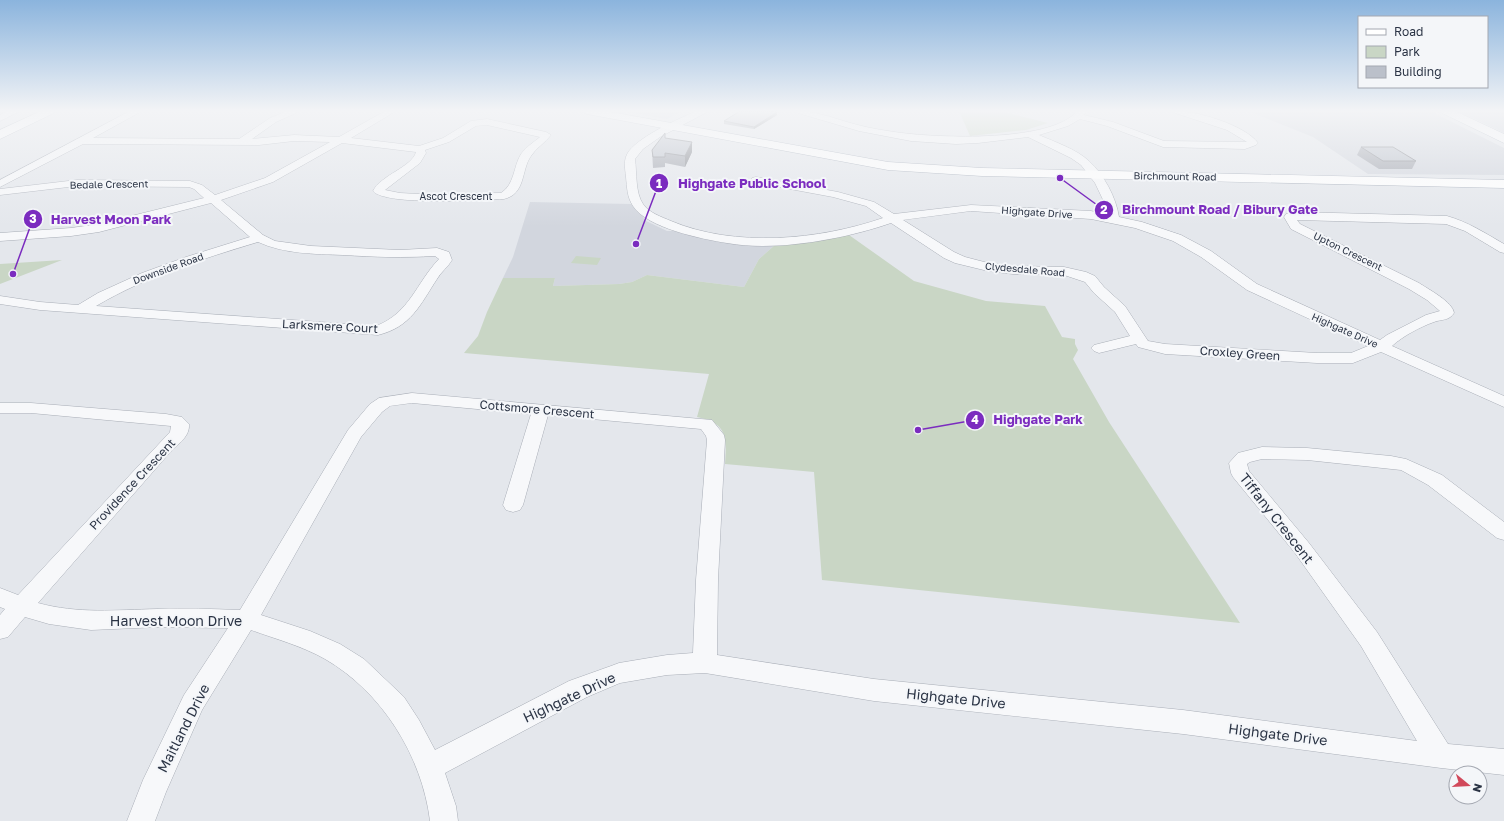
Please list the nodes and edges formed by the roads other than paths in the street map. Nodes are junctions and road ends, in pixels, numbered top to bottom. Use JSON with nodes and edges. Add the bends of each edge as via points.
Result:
{"nodes":[{"id":1,"x":65,"y":149,"type":"edge"},
{"id":2,"x":323,"y":149,"type":"edge"},
{"id":3,"x":420,"y":149,"type":"edge"},
{"id":4,"x":532,"y":149,"type":"edge"},
{"id":5,"x":637,"y":149,"type":"edge"},
{"id":6,"x":795,"y":149,"type":"edge"},
{"id":7,"x":1061,"y":149,"type":"edge"},
{"id":8,"x":1093,"y":174,"type":"junction"},
{"id":9,"x":756,"y":180,"type":"dead end"},
{"id":10,"x":0,"y":184,"type":"edge"},
{"id":11,"x":1504,"y":184,"type":"edge"},
{"id":12,"x":0,"y":192,"type":"edge"},
{"id":13,"x":212,"y":200,"type":"junction"},
{"id":14,"x":893,"y":218,"type":"junction"},
{"id":15,"x":1113,"y":219,"type":"junction"},
{"id":16,"x":0,"y":237,"type":"edge"},
{"id":17,"x":259,"y":238,"type":"junction"},
{"id":18,"x":1504,"y":249,"type":"edge"},
{"id":19,"x":0,"y":300,"type":"edge"},
{"id":20,"x":82,"y":308,"type":"junction"},
{"id":21,"x":1139,"y":339,"type":"junction"},
{"id":22,"x":1382,"y":346,"type":"junction"},
{"id":23,"x":1099,"y":348,"type":"dead end"},
{"id":24,"x":1504,"y":402,"type":"edge"},
{"id":25,"x":0,"y":408,"type":"edge"},
{"id":26,"x":542,"y":410,"type":"junction"},
{"id":27,"x":513,"y":505,"type":"dead end"},
{"id":28,"x":1504,"y":533,"type":"edge"},
{"id":29,"x":0,"y":597,"type":"edge"},
{"id":30,"x":22,"y":607,"type":"junction"},
{"id":31,"x":246,"y":619,"type":"junction"},
{"id":32,"x":0,"y":630,"type":"edge"},
{"id":33,"x":705,"y":663,"type":"junction"},
{"id":34,"x":1441,"y":756,"type":"junction"},
{"id":35,"x":1504,"y":762,"type":"edge"},
{"id":36,"x":430,"y":767,"type":"junction"},
{"id":37,"x":141,"y":821,"type":"edge"},
{"id":38,"x":444,"y":821,"type":"edge"}],
"edges":[{"from":1,"to":10,"type":"street"},
{"from":2,"to":13,"type":"street","via":[[269,180]]},
{"from":3,"to":4,"type":"street","name":"Ascot Crescent","via":[[421,153],[416,161],[381,187],[380,193],[391,196],[430,197],[504,196],[517,184],[518,171]]},
{"from":5,"to":14,"type":"street","name":"Highgate Drive","via":[[630,160],[634,197],[638,205],[646,213],[680,229],[711,237],[772,242],[826,236]]},
{"from":6,"to":8,"type":"main road","name":"Birchmount Road","via":[[888,166],[982,172]]},
{"from":7,"to":8,"type":"street","via":[[1086,163]]},
{"from":8,"to":11,"type":"main road","name":"Birchmount Road"},
{"from":8,"to":15,"type":"street","via":[[1111,204]]},
{"from":9,"to":14,"type":"street","name":"Clydesdale Road","via":[[834,194],[870,204]]},
{"from":12,"to":13,"type":"street","name":"Bedale Crescent","via":[[77,183],[178,183],[198,187]]},
{"from":13,"to":16,"type":"street","via":[[121,224],[71,232]]},
{"from":13,"to":17,"type":"street","name":"Larksmere Court"},
{"from":14,"to":15,"type":"street","name":"Highgate Drive","via":[[971,208]]},
{"from":14,"to":21,"type":"street","name":"Clydesdale Road","via":[[960,260],[988,267],[1082,275],[1090,279],[1098,290],[1120,309]]},
{"from":15,"to":22,"type":"street","name":"Highgate Drive","via":[[1177,238],[1206,254],[1252,287]]},
{"from":17,"to":20,"type":"street","name":"Downside Road","via":[[134,279]]},
{"from":17,"to":20,"type":"street","name":"Larksmere Court","via":[[272,244],[311,250],[400,254],[437,252],[444,255],[446,260],[417,302],[399,322],[378,331]]},
{"from":18,"to":22,"type":"street","name":"Upton Crescent","via":[[1473,229],[1447,220],[1296,216],[1290,218],[1295,226],[1414,286],[1447,310],[1443,316],[1431,318]]},
{"from":19,"to":20,"type":"street","name":"Larksmere Court","via":[[40,306]]},
{"from":21,"to":22,"type":"street","name":"Croxley Green","via":[[1143,344],[1165,349],[1316,358],[1353,358]]},
{"from":21,"to":23,"type":"street"},
{"from":22,"to":24,"type":"street","name":"Highgate Drive"},
{"from":25,"to":30,"type":"street","name":"Providence Crescent","via":[[31,408],[166,419],[176,421],[181,428],[179,434]]},
{"from":26,"to":27,"type":"street"},
{"from":26,"to":31,"type":"street","name":"Cottsmore Crescent","via":[[412,398],[385,402],[376,408],[354,434]]},
{"from":26,"to":33,"type":"street","name":"Cottsmore Crescent","via":[[706,424],[715,435],[706,580]]},
{"from":28,"to":34,"type":"street","name":"Tiffany Crescent","via":[[1435,480],[1406,465],[1307,454],[1262,453],[1244,457],[1238,463],[1240,473],[1302,548],[1369,639]]},
{"from":29,"to":30,"type":"street","name":"Harvest Moon Drive"},
{"from":30,"to":31,"type":"street","name":"Harvest Moon Drive","via":[[48,615],[91,621],[159,618]]},
{"from":30,"to":32,"type":"street"},
{"from":31,"to":36,"type":"street","name":"Harvest Moon Drive","via":[[302,638],[332,651],[356,666],[395,705]]},
{"from":31,"to":37,"type":"street","name":"Maitland Drive","via":[[193,703]]},
{"from":33,"to":34,"type":"street","name":"Highgate Drive","via":[[874,690],[1183,722]]},
{"from":33,"to":36,"type":"street","name":"Highgate Drive","via":[[667,665],[619,673],[578,689]]},
{"from":34,"to":35,"type":"street","name":"Highgate Drive"},
{"from":36,"to":38,"type":"street","name":"Harvest Moon Drive"}]}
